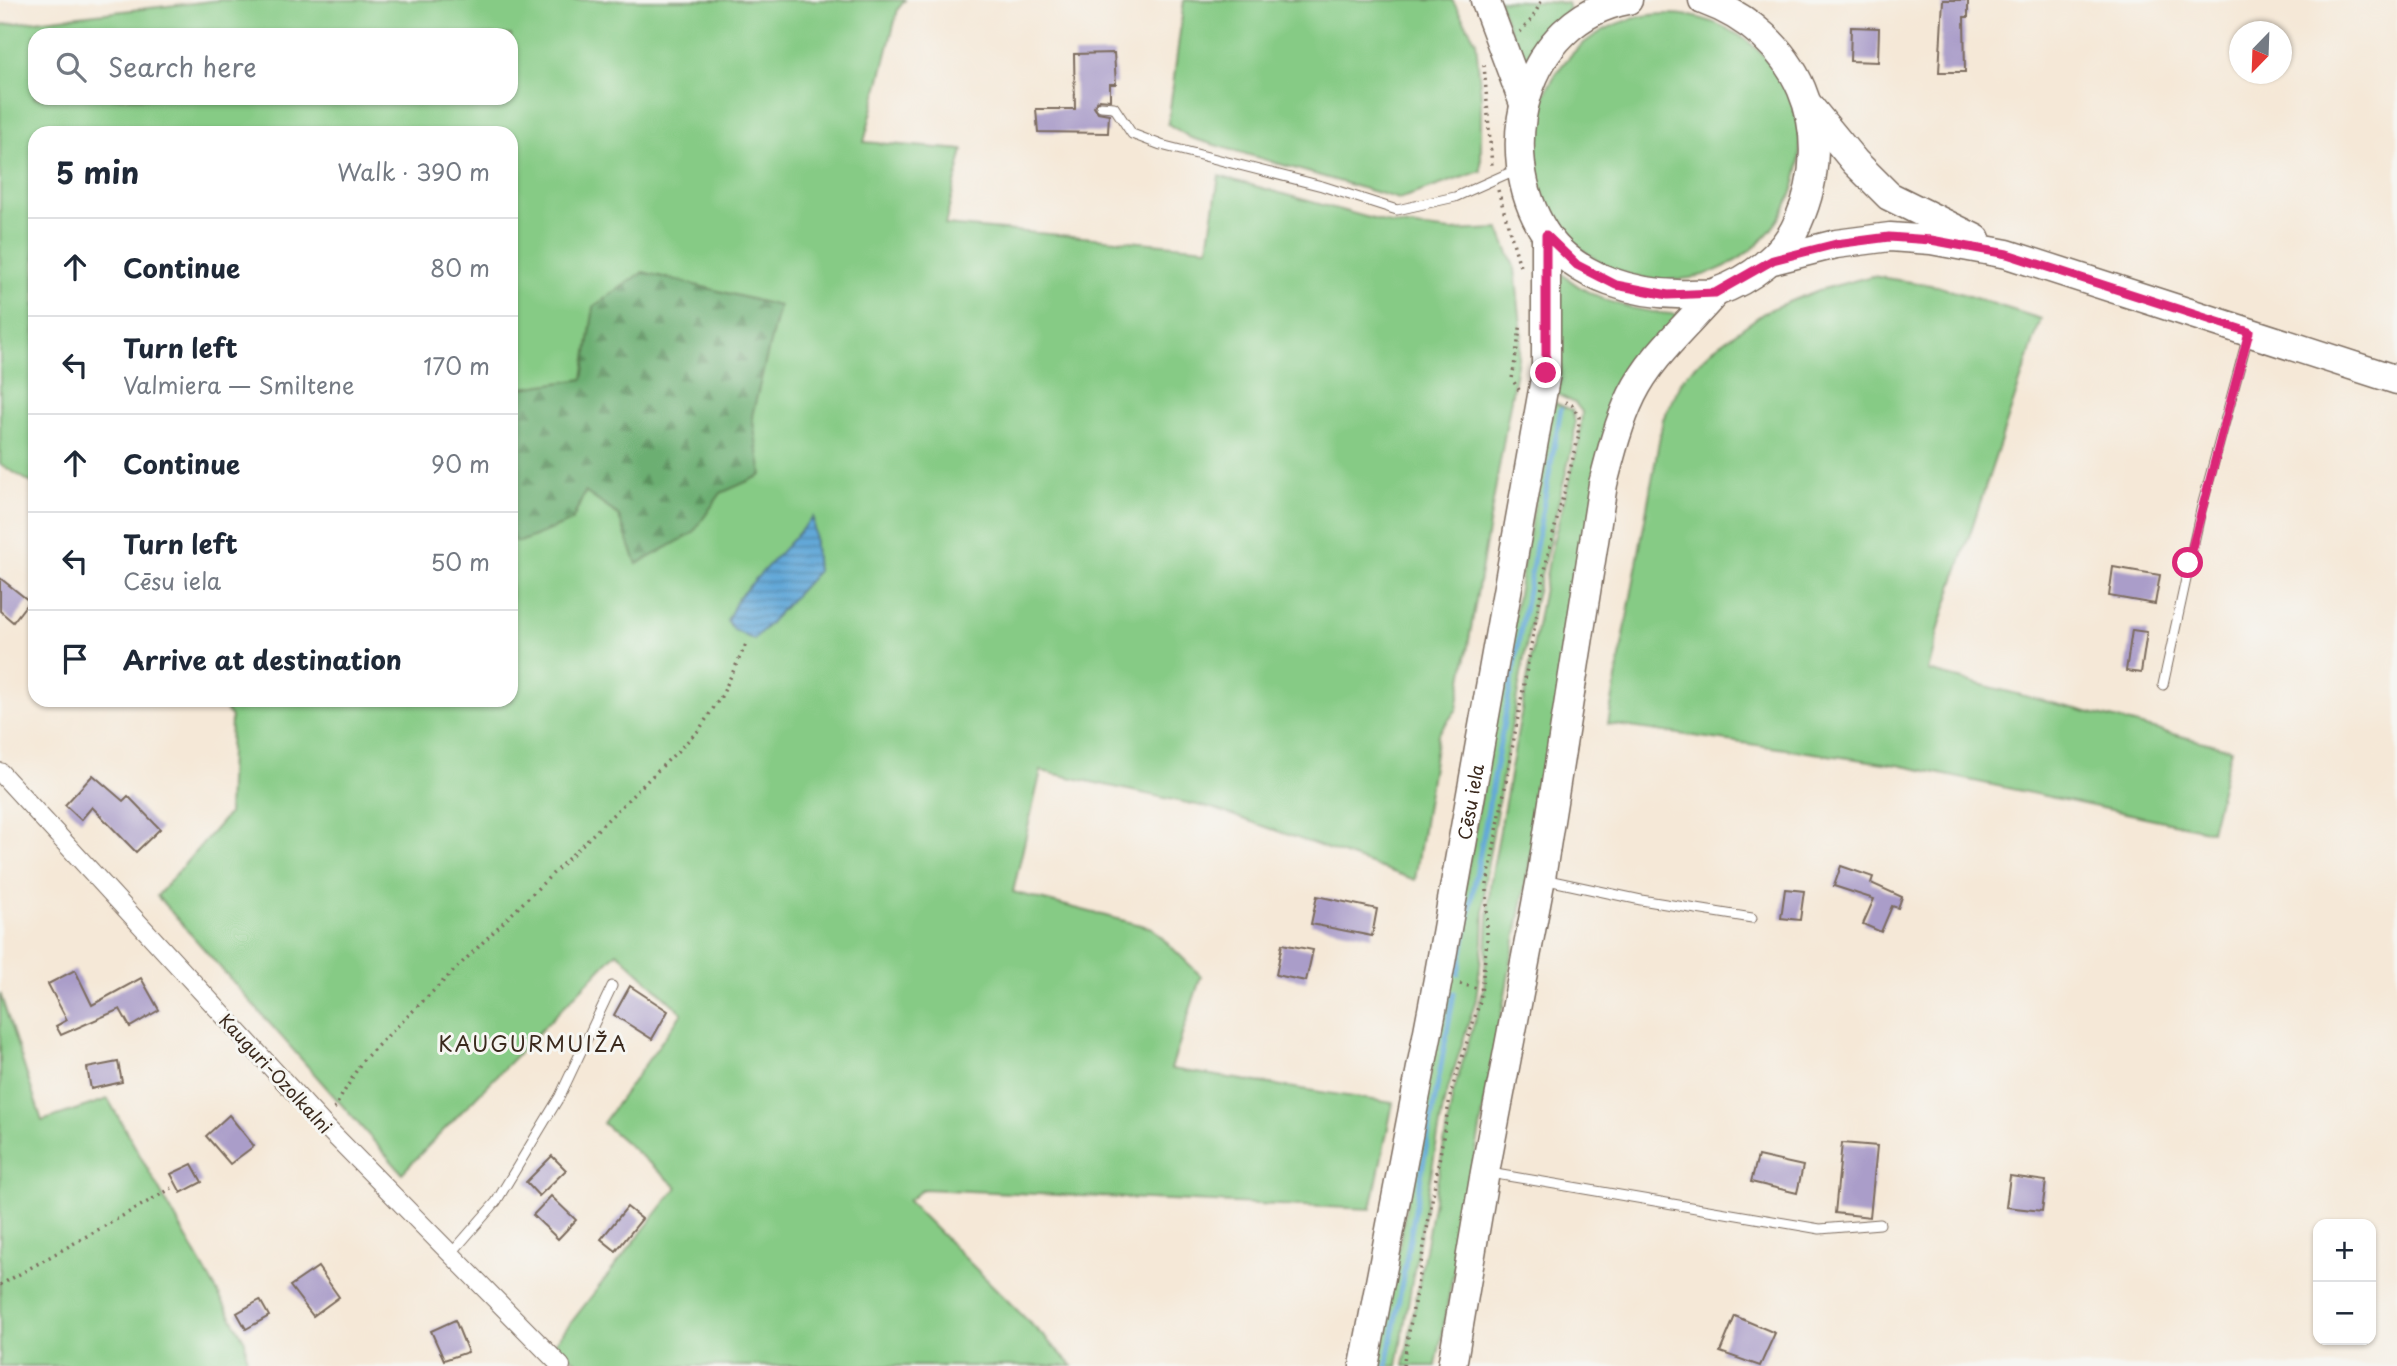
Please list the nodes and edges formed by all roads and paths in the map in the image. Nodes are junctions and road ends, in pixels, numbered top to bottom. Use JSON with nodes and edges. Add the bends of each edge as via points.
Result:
{"nodes":[{"id":1,"x":1485,"y":0,"type":"edge"},
{"id":2,"x":1542,"y":0,"type":"edge"},
{"id":3,"x":1703,"y":0,"type":"edge"},
{"id":4,"x":1754,"y":0,"type":"edge"},
{"id":5,"x":1612,"y":1,"type":"edge"},
{"id":6,"x":1512,"y":38,"type":"dead end"},
{"id":7,"x":1766,"y":38,"type":"junction"},
{"id":8,"x":1488,"y":57,"type":"dead end"},
{"id":9,"x":1523,"y":102,"type":"junction"},
{"id":10,"x":1101,"y":106,"type":"dead end"},
{"id":11,"x":1810,"y":106,"type":"junction"},
{"id":12,"x":1521,"y":167,"type":"junction"},
{"id":13,"x":1494,"y":175,"type":"dead end"},
{"id":14,"x":1499,"y":193,"type":"dead end"},
{"id":15,"x":1546,"y":235,"type":"junction"},
{"id":16,"x":2007,"y":254,"type":"junction"},
{"id":17,"x":1773,"y":260,"type":"junction"},
{"id":18,"x":1522,"y":275,"type":"dead end"},
{"id":19,"x":1715,"y":293,"type":"junction"},
{"id":20,"x":1521,"y":321,"type":"dead end"},
{"id":21,"x":2249,"y":332,"type":"junction"},
{"id":22,"x":2397,"y":380,"type":"edge"},
{"id":23,"x":1524,"y":393,"type":"dead end"},
{"id":24,"x":1557,"y":399,"type":"dead end"},
{"id":25,"x":747,"y":642,"type":"dead end"},
{"id":26,"x":2163,"y":685,"type":"dead end"},
{"id":27,"x":0,"y":772,"type":"edge"},
{"id":28,"x":1541,"y":878,"type":"junction"},
{"id":29,"x":1752,"y":918,"type":"dead end"},
{"id":30,"x":612,"y":986,"type":"dead end"},
{"id":31,"x":325,"y":1126,"type":"junction"},
{"id":32,"x":1485,"y":1172,"type":"junction"},
{"id":33,"x":172,"y":1188,"type":"dead end"},
{"id":34,"x":1880,"y":1224,"type":"dead end"},
{"id":35,"x":450,"y":1255,"type":"junction"},
{"id":36,"x":0,"y":1284,"type":"edge"},
{"id":37,"x":561,"y":1366,"type":"edge"},
{"id":38,"x":1364,"y":1366,"type":"edge"},
{"id":39,"x":1403,"y":1366,"type":"edge"},
{"id":40,"x":1452,"y":1366,"type":"edge"}],
"edges":[{"from":1,"to":9,"type":"main road"},
{"from":2,"to":6,"type":"path","via":[[1532,19]]},
{"from":3,"to":7,"type":"main road","via":[[1744,20]]},
{"from":4,"to":7,"type":"main road"},
{"from":5,"to":9,"type":"main road","via":[[1560,36],[1543,56]]},
{"from":7,"to":11,"type":"main road","via":[[1793,72]]},
{"from":8,"to":13,"type":"path","via":[[1483,71]]},
{"from":9,"to":12,"type":"main road"},
{"from":10,"to":12,"type":"lane","via":[[1114,107],[1132,134],[1160,145],[1397,210],[1455,197]]},
{"from":11,"to":16,"type":"main road","via":[[1889,196]]},
{"from":11,"to":17,"type":"main road","via":[[1815,158],[1807,201],[1794,232]]},
{"from":12,"to":15,"type":"main road","via":[[1531,205]]},
{"from":14,"to":18,"type":"path"},
{"from":15,"to":19,"type":"main road","via":[[1577,265],[1616,285],[1668,295]]},
{"from":15,"to":38,"type":"main road","name":"Cēsu iela","via":[[1546,373]]},
{"from":16,"to":17,"type":"main road","via":[[1889,237]]},
{"from":16,"to":21,"type":"main road"},
{"from":17,"to":19,"type":"main road"},
{"from":19,"to":28,"type":"main road","via":[[1662,351],[1633,393],[1615,438],[1603,484]]},
{"from":20,"to":23,"type":"path","via":[[1512,379]]},
{"from":21,"to":22,"type":"main road"},
{"from":21,"to":26,"type":"lane","via":[[2201,510]]},
{"from":24,"to":39,"type":"path","via":[[1572,405],[1579,417],[1578,439],[1548,554],[1487,885],[1480,1001],[1451,1092]]},
{"from":25,"to":31,"type":"path","via":[[699,730],[362,1061]]},
{"from":27,"to":31,"type":"street","name":"Kauguri-Ozolkalni"},
{"from":28,"to":29,"type":"lane"},
{"from":28,"to":32,"type":"main road"},
{"from":30,"to":35,"type":"lane","via":[[560,1097],[496,1202]]},
{"from":31,"to":35,"type":"street","name":"Kauguri-Ozolkalni"},
{"from":32,"to":34,"type":"lane","via":[[1820,1229]]},
{"from":32,"to":40,"type":"main road"},
{"from":33,"to":36,"type":"path"},
{"from":35,"to":37,"type":"street","name":"Kauguri-Ozolkalni"}]}
